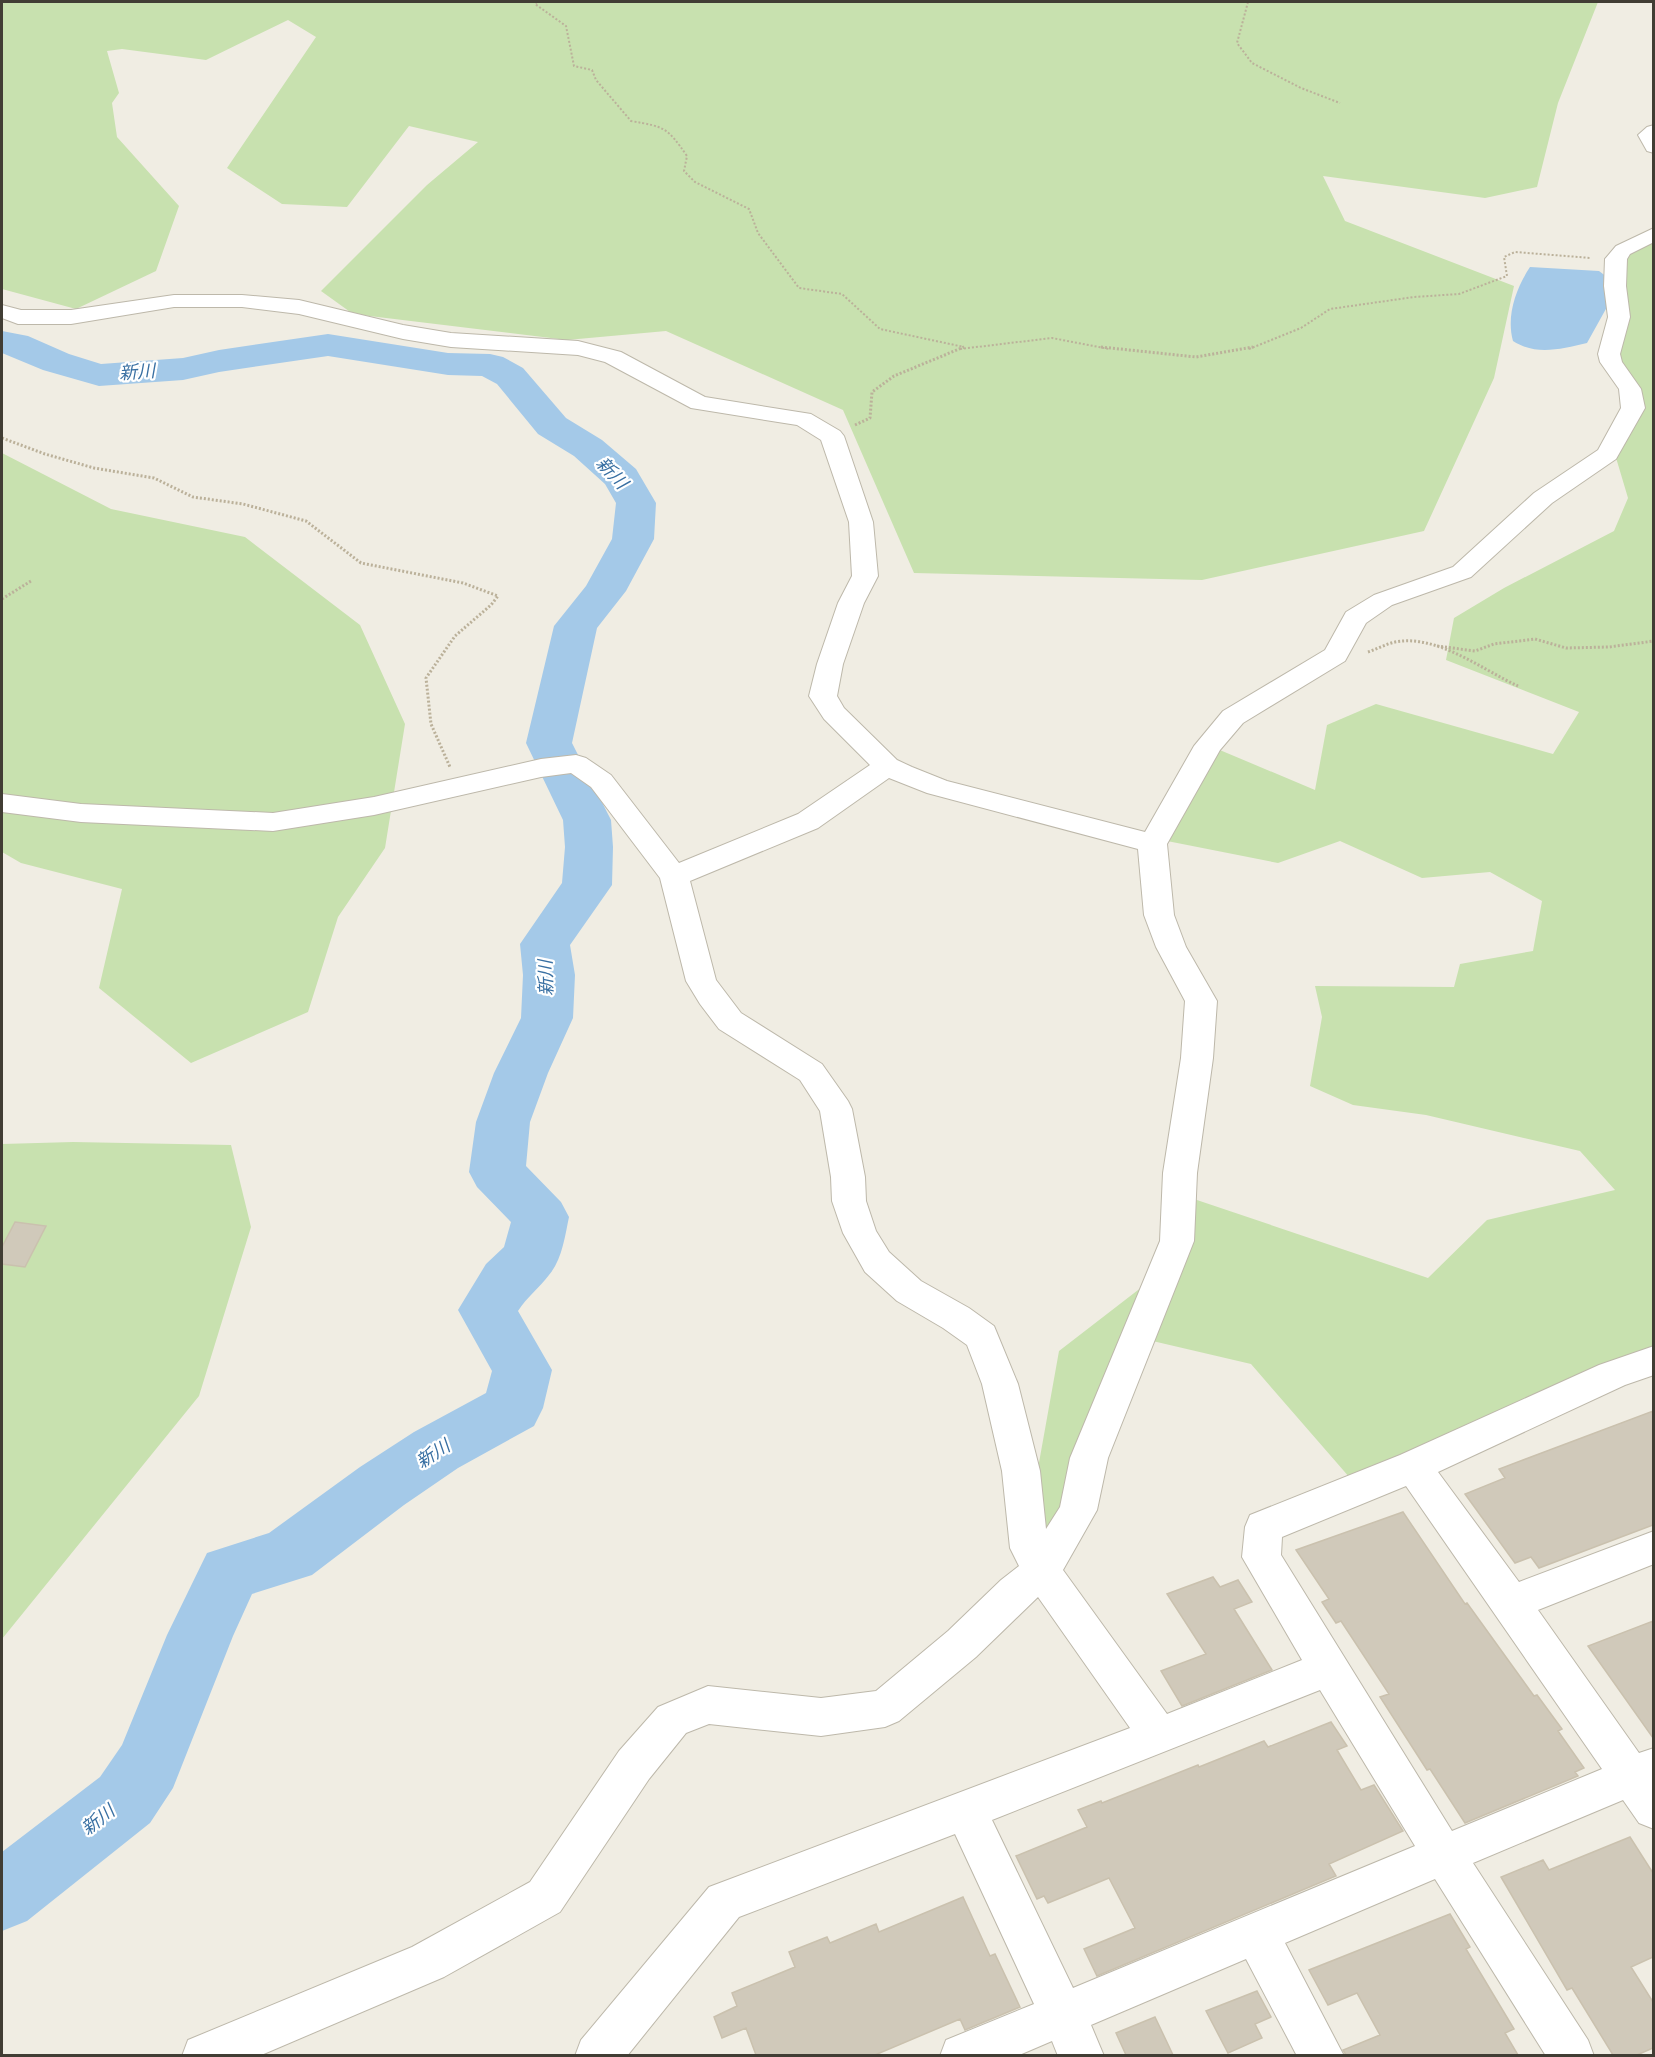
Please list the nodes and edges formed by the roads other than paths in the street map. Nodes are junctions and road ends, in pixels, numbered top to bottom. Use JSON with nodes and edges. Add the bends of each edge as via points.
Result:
{"nodes":[{"id":1,"x":1653,"y":131,"type":"edge"},
{"id":2,"x":1653,"y":147,"type":"edge"},
{"id":3,"x":1653,"y":234,"type":"edge"},
{"id":4,"x":2,"y":311,"type":"edge"},
{"id":5,"x":887,"y":766,"type":"junction"},
{"id":6,"x":2,"y":803,"type":"edge"},
{"id":7,"x":1152,"y":843,"type":"junction"},
{"id":8,"x":674,"y":876,"type":"junction"},
{"id":9,"x":1653,"y":1360,"type":"edge"},
{"id":10,"x":1413,"y":1466,"type":"junction"},
{"id":11,"x":1653,"y":1547,"type":"edge"},
{"id":12,"x":1042,"y":1572,"type":"junction"},
{"id":13,"x":1511,"y":1603,"type":"junction"},
{"id":14,"x":1328,"y":1668,"type":"junction"},
{"id":15,"x":1159,"y":1736,"type":"junction"},
{"id":16,"x":1646,"y":1784,"type":"edge"},
{"id":17,"x":965,"y":1809,"type":"junction"},
{"id":18,"x":1443,"y":1854,"type":"junction"},
{"id":19,"x":1256,"y":1933,"type":"junction"},
{"id":20,"x":1062,"y":2014,"type":"junction"},
{"id":21,"x":204,"y":2055,"type":"edge"},
{"id":22,"x":597,"y":2055,"type":"edge"},
{"id":23,"x":962,"y":2055,"type":"edge"},
{"id":24,"x":1082,"y":2055,"type":"edge"},
{"id":25,"x":1322,"y":2055,"type":"edge"},
{"id":26,"x":1572,"y":2055,"type":"edge"}],
"edges":[{"from":1,"to":2,"type":"street","via":[[1648,135]]},
{"from":3,"to":7,"type":"street","via":[[1623,250],[1616,259],[1618,317],[1610,354],[1630,389],[1633,408],[1608,454],[1543,498],[1462,572],[1383,600],[1364,612],[1355,618],[1336,655],[1233,717],[1208,746]]},
{"from":4,"to":5,"type":"street","via":[[18,317],[71,317],[174,301],[242,301],[299,307],[452,340],[578,348],[613,357],[699,403],[803,419],[832,436],[861,522],[865,576],[848,613],[822,696]]},
{"from":5,"to":7,"type":"street","via":[[937,787]]},
{"from":5,"to":8,"type":"street","via":[[808,821]]},
{"from":6,"to":8,"type":"street","via":[[81,813],[273,822],[374,806],[541,768],[576,764],[602,781]]},
{"from":7,"to":12,"type":"street","via":[[1159,915],[1171,947],[1201,1002],[1180,1173],[1177,1241],[1089,1458],[1078,1510]]},
{"from":8,"to":12,"type":"street","via":[[701,981],[711,996],[730,1022],[812,1072],[836,1109],[849,1201],[860,1233],[877,1262],[909,1291],[981,1336],[1000,1384],[1021,1471],[1029,1548]]},
{"from":9,"to":10,"type":"street"},
{"from":10,"to":13,"type":"street"},
{"from":10,"to":14,"type":"street","via":[[1264,1527],[1261,1557]]},
{"from":11,"to":13,"type":"street"},
{"from":12,"to":15,"type":"street"},
{"from":12,"to":21,"type":"street","via":[[885,1708],[821,1717],[708,1705],[672,1720],[634,1765],[545,1897],[428,1962]]},
{"from":13,"to":16,"type":"street"},
{"from":14,"to":15,"type":"street"},
{"from":14,"to":18,"type":"street"},
{"from":15,"to":17,"type":"street"},
{"from":16,"to":18,"type":"street"},
{"from":17,"to":20,"type":"street"},
{"from":17,"to":22,"type":"street","via":[[724,1902]]},
{"from":18,"to":19,"type":"street"},
{"from":18,"to":26,"type":"street"},
{"from":19,"to":20,"type":"street"},
{"from":19,"to":25,"type":"street"},
{"from":20,"to":23,"type":"street"},
{"from":20,"to":24,"type":"street"}]}
